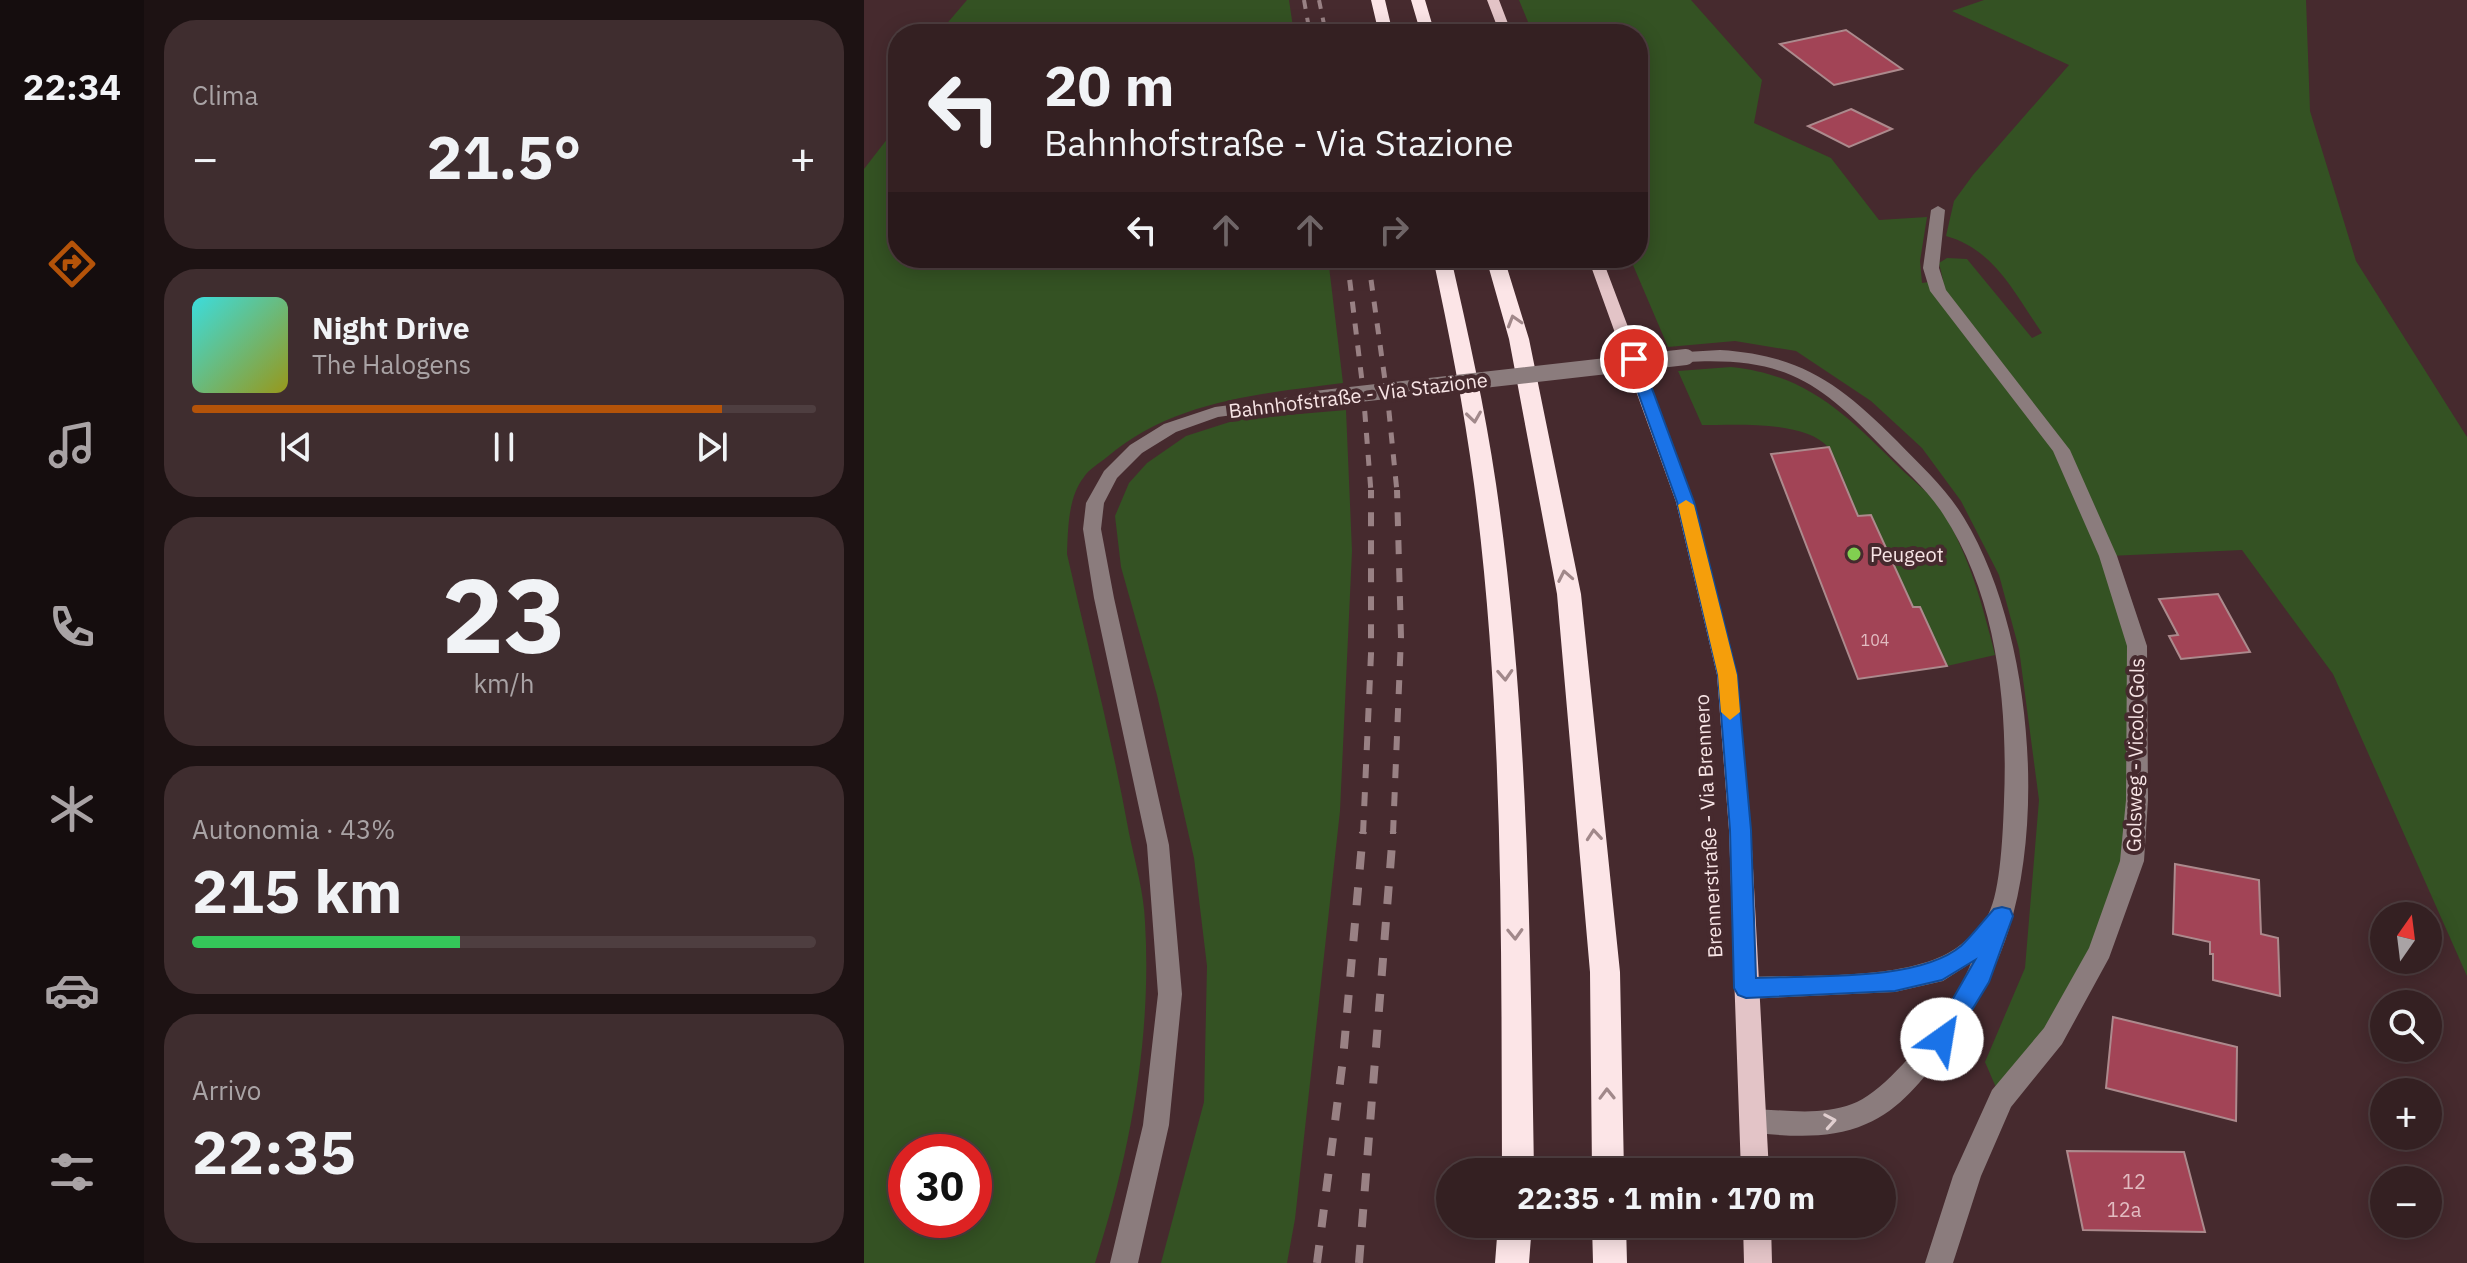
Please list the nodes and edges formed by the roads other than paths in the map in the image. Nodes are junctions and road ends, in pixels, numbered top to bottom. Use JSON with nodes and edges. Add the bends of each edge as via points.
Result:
{"nodes":[{"id":1,"x":1378,"y":0,"type":"edge"},
{"id":2,"x":1418,"y":0,"type":"edge"},
{"id":3,"x":1493,"y":0,"type":"edge"},
{"id":4,"x":1384,"y":24,"type":"edge"},
{"id":5,"x":1425,"y":24,"type":"edge"},
{"id":6,"x":1502,"y":24,"type":"edge"},
{"id":7,"x":1938,"y":210,"type":"dead end"},
{"id":8,"x":1444,"y":268,"type":"edge"},
{"id":9,"x":1498,"y":268,"type":"edge"},
{"id":10,"x":1599,"y":268,"type":"edge"},
{"id":11,"x":2002,"y":916,"type":"junction"},
{"id":12,"x":1746,"y":988,"type":"junction"},
{"id":13,"x":1753,"y":1121,"type":"junction"},
{"id":14,"x":1518,"y":1158,"type":"edge"},
{"id":15,"x":1608,"y":1158,"type":"edge"},
{"id":16,"x":1754,"y":1158,"type":"edge"},
{"id":17,"x":1514,"y":1238,"type":"edge"},
{"id":18,"x":1609,"y":1238,"type":"edge"},
{"id":19,"x":1757,"y":1238,"type":"edge"},
{"id":20,"x":1124,"y":1263,"type":"edge"},
{"id":21,"x":1512,"y":1263,"type":"edge"},
{"id":22,"x":1610,"y":1263,"type":"edge"},
{"id":23,"x":1758,"y":1263,"type":"edge"},
{"id":24,"x":1939,"y":1263,"type":"edge"}],
"edges":[{"from":1,"to":4,"type":"highway"},
{"from":2,"to":5,"type":"highway"},
{"from":3,"to":6,"type":"main road"},
{"from":7,"to":24,"type":"street","name":"Golsweg - Vicolo Gols","via":[[1931,268],[1938,291],[2061,450],[2108,556],[2137,646],[2132,861],[2093,963],[2053,1036],[2001,1099],[1967,1176]]},
{"from":8,"to":14,"type":"highway","one_way":true,"via":[[1463,343],[1501,612],[1515,933]]},
{"from":15,"to":9,"type":"highway","one_way":true,"via":[[1605,972],[1569,594],[1519,339]]},
{"from":10,"to":12,"type":"main road","name":"Brennerstraße - Via Brennero","via":[[1685,502],[1727,675]]},
{"from":11,"to":12,"type":"street","via":[[1968,953],[1934,973],[1895,981]]},
{"from":13,"to":11,"type":"street","name":"Bahnhofstraße - Via Stazione","one_way":true,"via":[[1829,1123],[1872,1109],[1942,1039],[1981,975]]},
{"from":11,"to":20,"type":"street","name":"Bahnhofstraße - Via Stazione","bridge":true,"via":[[2016,825],[2017,760],[2003,648],[1984,575],[1945,504],[1826,384],[1763,358],[1686,357],[1215,412],[1170,428],[1136,449],[1110,475],[1095,503],[1092,529],[1158,845],[1170,994],[1156,1125]]},
{"from":12,"to":13,"type":"main road","name":"Brennerstraße - Via Brennero"},
{"from":13,"to":16,"type":"main road","name":"Brennerstraße - Via Brennero"},
{"from":17,"to":21,"type":"highway"},
{"from":18,"to":22,"type":"highway"},
{"from":19,"to":23,"type":"main road"}]}
